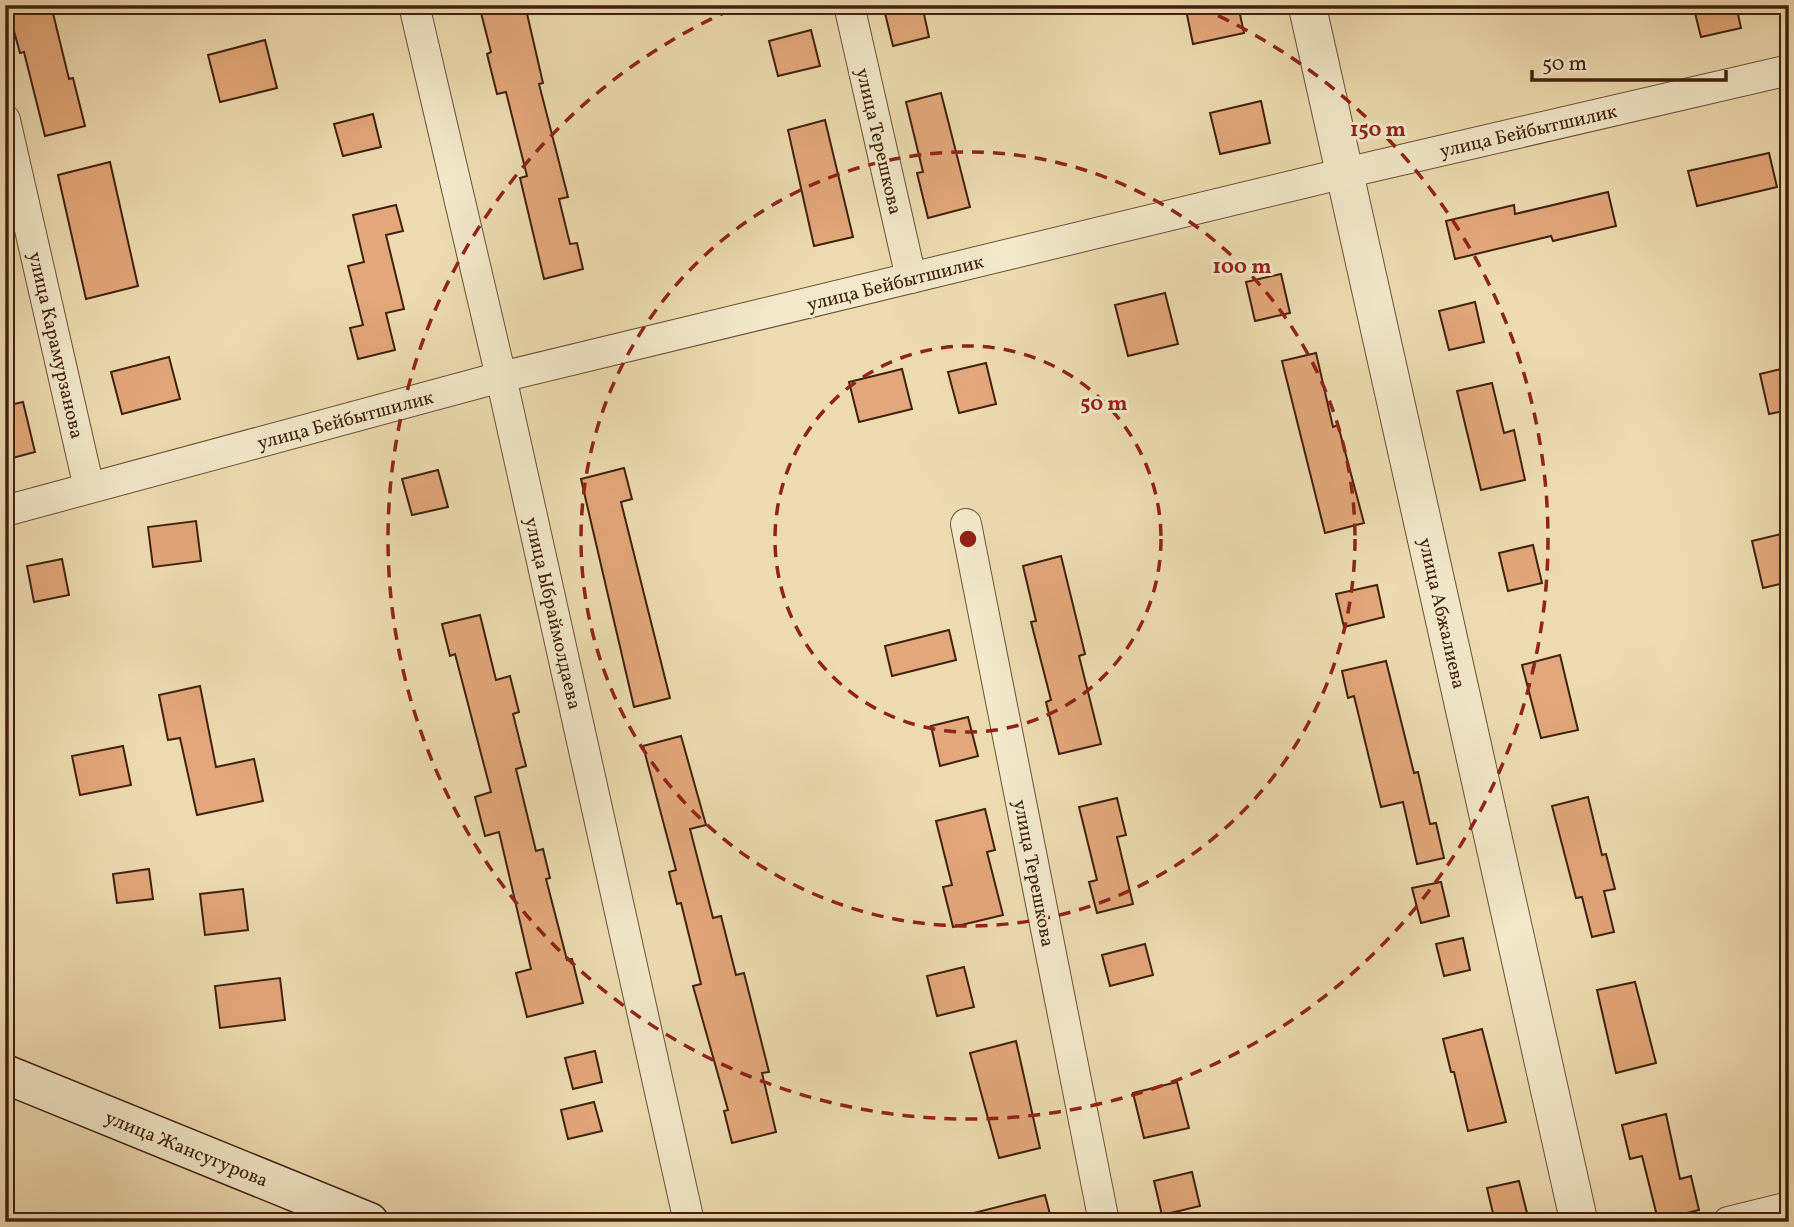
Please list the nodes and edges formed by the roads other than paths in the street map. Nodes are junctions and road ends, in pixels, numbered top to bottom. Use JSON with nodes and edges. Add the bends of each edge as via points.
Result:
{"nodes":[{"id":1,"x":414,"y":5,"type":"edge"},
{"id":2,"x":849,"y":5,"type":"edge"},
{"id":3,"x":1307,"y":5,"type":"edge"},
{"id":4,"x":1789,"y":70,"type":"edge"},
{"id":5,"x":5,"y":120,"type":"edge"},
{"id":6,"x":1345,"y":173,"type":"junction"},
{"id":7,"x":911,"y":278,"type":"junction"},
{"id":8,"x":501,"y":377,"type":"junction"},
{"id":9,"x":89,"y":488,"type":"junction"},
{"id":10,"x":5,"y":511,"type":"edge"},
{"id":11,"x":966,"y":524,"type":"dead end"},
{"id":12,"x":5,"y":1074,"type":"edge"},
{"id":13,"x":1789,"y":1207,"type":"edge"},
{"id":14,"x":369,"y":1222,"type":"edge"},
{"id":15,"x":689,"y":1222,"type":"edge"},
{"id":16,"x":1104,"y":1222,"type":"edge"},
{"id":17,"x":1579,"y":1222,"type":"edge"},
{"id":18,"x":1728,"y":1222,"type":"edge"}],
"edges":[{"from":1,"to":8,"type":"street","name":"улица Ыбраймолдаева"},
{"from":2,"to":7,"type":"street","name":"улица Терешкова"},
{"from":3,"to":6,"type":"street","name":"улица Абжалиева"},
{"from":4,"to":6,"type":"street","name":"улица Бейбытшилик"},
{"from":5,"to":9,"type":"street","name":"улица Карамурзанова"},
{"from":6,"to":7,"type":"street","name":"улица Бейбытшилик"},
{"from":6,"to":17,"type":"street","name":"улица Абжалиева"},
{"from":7,"to":8,"type":"street","name":"улица Бейбытшилик"},
{"from":8,"to":9,"type":"street","name":"улица Бейбытшилик"},
{"from":8,"to":15,"type":"street","name":"улица Ыбраймолдаева"},
{"from":9,"to":10,"type":"street","name":"улица Бейбытшилик"},
{"from":11,"to":16,"type":"street","name":"улица Терешкова"},
{"from":12,"to":14,"type":"main road","name":"улица Жансугурова"},
{"from":13,"to":18,"type":"street"}]}
